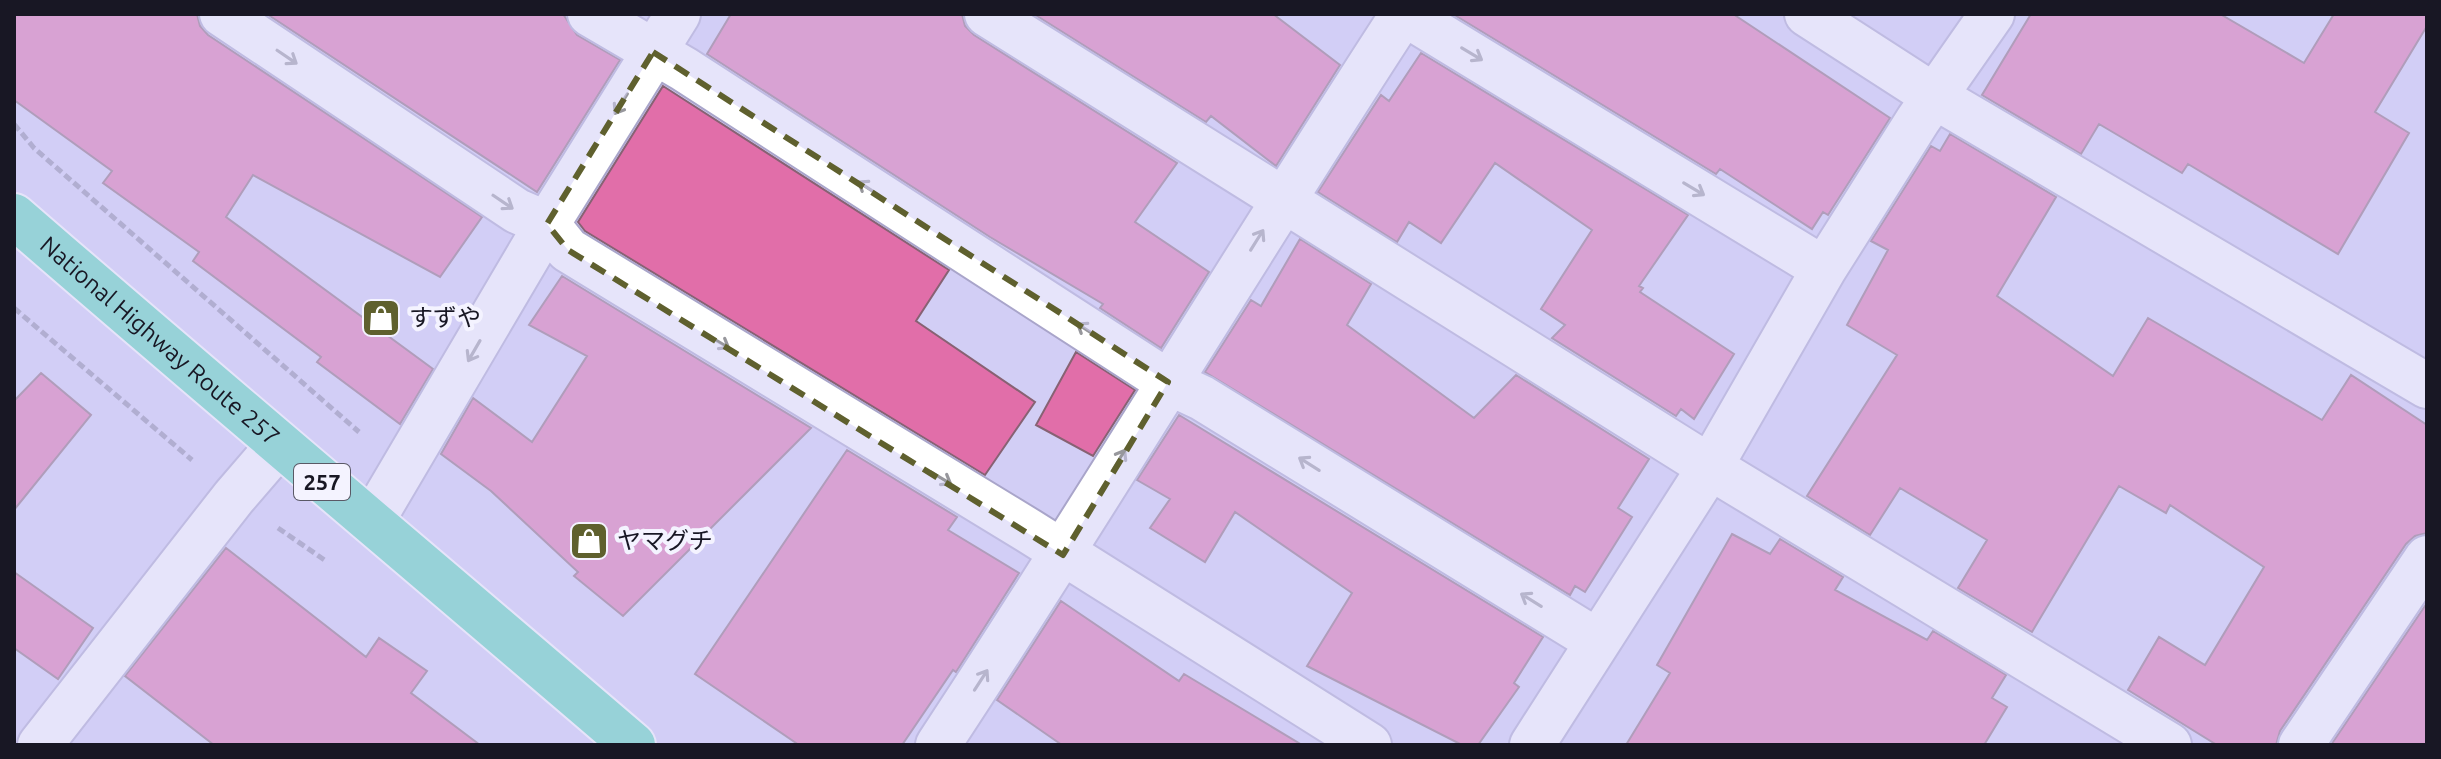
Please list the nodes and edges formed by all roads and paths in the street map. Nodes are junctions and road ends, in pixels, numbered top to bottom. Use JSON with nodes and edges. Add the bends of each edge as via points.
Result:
{"nodes":[{"id":1,"x":222,"y":14,"type":"edge"},
{"id":2,"x":590,"y":14,"type":"edge"},
{"id":3,"x":678,"y":14,"type":"edge"},
{"id":4,"x":987,"y":14,"type":"edge"},
{"id":5,"x":1404,"y":14,"type":"edge"},
{"id":6,"x":1807,"y":14,"type":"edge"},
{"id":7,"x":1992,"y":14,"type":"edge"},
{"id":8,"x":653,"y":52,"type":"junction"},
{"id":9,"x":1934,"y":96,"type":"junction"},
{"id":10,"x":14,"y":124,"type":"edge"},
{"id":11,"x":1282,"y":200,"type":"junction"},
{"id":12,"x":14,"y":216,"type":"edge"},
{"id":13,"x":547,"y":224,"type":"junction"},
{"id":14,"x":1824,"y":269,"type":"junction"},
{"id":15,"x":1168,"y":382,"type":"junction"},
{"id":16,"x":2427,"y":386,"type":"edge"},
{"id":17,"x":278,"y":446,"type":"junction"},
{"id":18,"x":1710,"y":467,"type":"junction"},
{"id":19,"x":401,"y":469,"type":"junction"},
{"id":20,"x":372,"y":521,"type":"junction"},
{"id":21,"x":1063,"y":555,"type":"junction"},
{"id":22,"x":2427,"y":558,"type":"edge"},
{"id":23,"x":1597,"y":641,"type":"junction"},
{"id":24,"x":40,"y":745,"type":"edge"},
{"id":25,"x":633,"y":745,"type":"edge"},
{"id":26,"x":938,"y":745,"type":"edge"},
{"id":27,"x":1369,"y":745,"type":"edge"},
{"id":28,"x":1532,"y":745,"type":"edge"},
{"id":29,"x":2169,"y":745,"type":"edge"},
{"id":30,"x":2301,"y":745,"type":"edge"}],
"edges":[{"from":1,"to":13,"type":"street","one_way":true,"via":[[517,211]]},
{"from":2,"to":8,"type":"street"},
{"from":3,"to":8,"type":"street"},
{"from":4,"to":11,"type":"street"},
{"from":5,"to":11,"type":"street"},
{"from":5,"to":14,"type":"street","one_way":true},
{"from":6,"to":9,"type":"street"},
{"from":7,"to":9,"type":"street"},
{"from":8,"to":13,"type":"street","one_way":true},
{"from":15,"to":8,"type":"street","one_way":true},
{"from":9,"to":14,"type":"street"},
{"from":9,"to":16,"type":"street"},
{"from":10,"to":19,"type":"path","via":[[34,148]]},
{"from":15,"to":11,"type":"street","one_way":true},
{"from":11,"to":18,"type":"street"},
{"from":12,"to":17,"type":"highway","name":"National Highway Route 257","number":"257"},
{"from":13,"to":19,"type":"street","one_way":true},
{"from":13,"to":21,"type":"street","one_way":true,"via":[[568,250]]},
{"from":14,"to":18,"type":"street"},
{"from":21,"to":15,"type":"street","one_way":true},
{"from":23,"to":15,"type":"street","one_way":true},
{"from":17,"to":20,"type":"highway","name":"National Highway Route 257","number":"257"},
{"from":17,"to":24,"type":"street"},
{"from":18,"to":23,"type":"street"},
{"from":18,"to":29,"type":"street"},
{"from":19,"to":20,"type":"street"},
{"from":20,"to":25,"type":"highway","name":"National Highway Route 257","number":"257"},
{"from":26,"to":21,"type":"street","one_way":true},
{"from":21,"to":27,"type":"street"},
{"from":22,"to":30,"type":"street"},
{"from":23,"to":28,"type":"street"}]}
